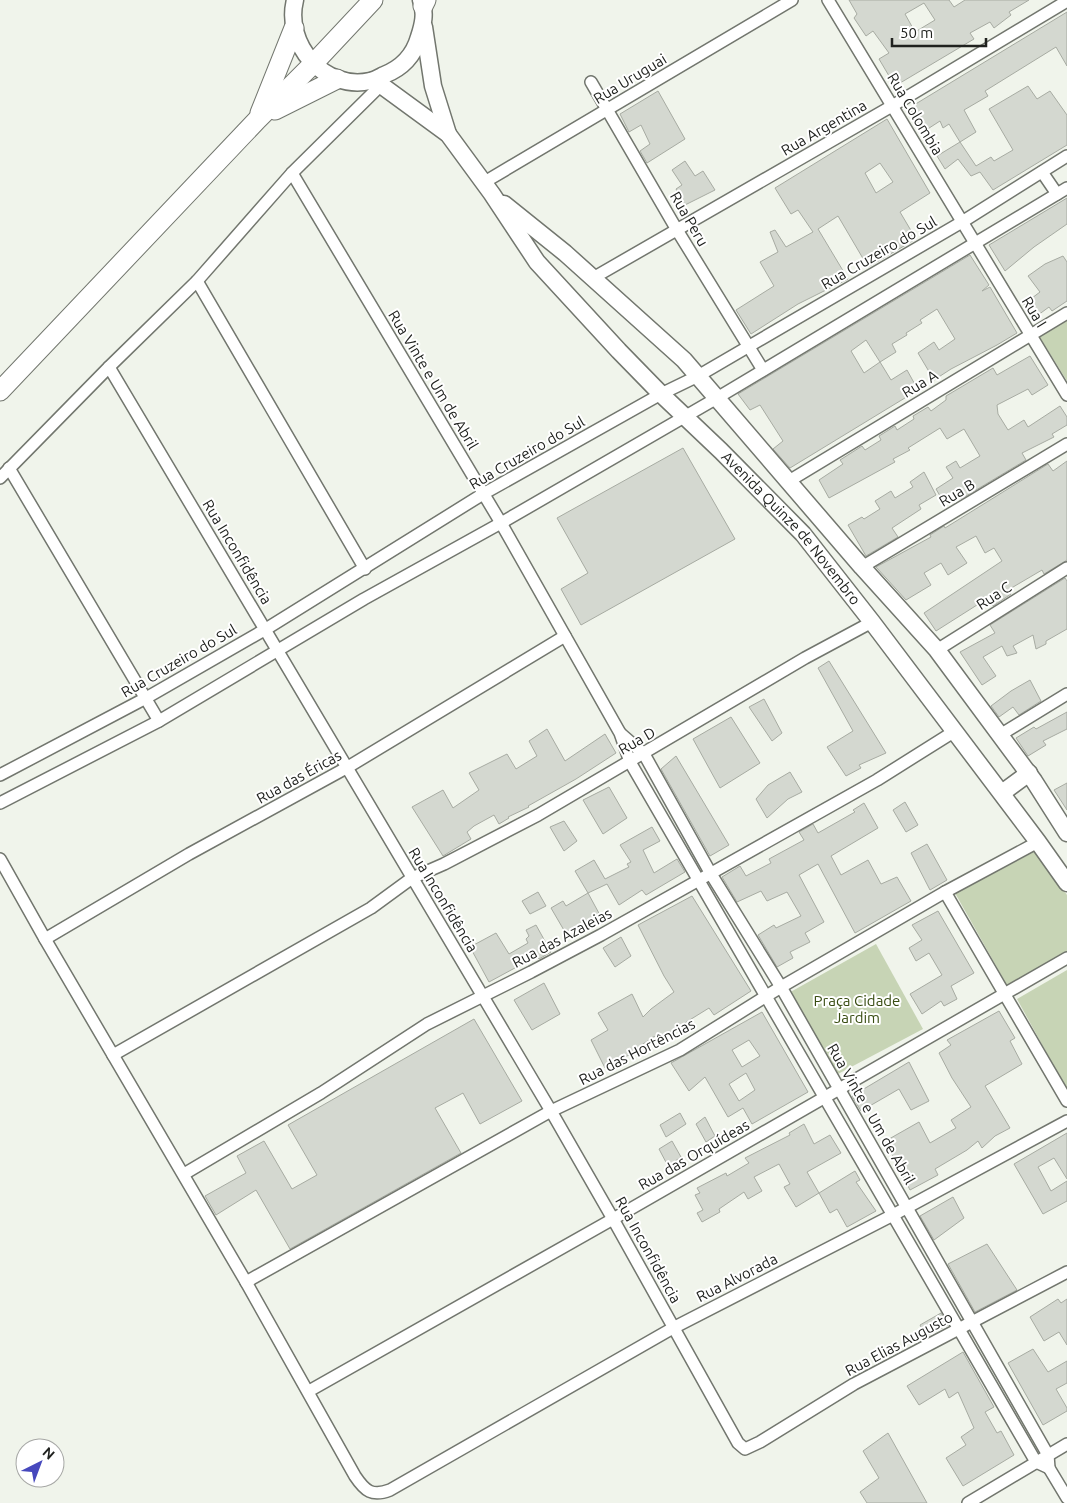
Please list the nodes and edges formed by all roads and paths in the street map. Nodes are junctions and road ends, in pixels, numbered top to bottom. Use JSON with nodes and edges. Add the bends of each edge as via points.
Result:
{"nodes":[{"id":1,"x":295,"y":0,"type":"edge"},
{"id":2,"x":373,"y":0,"type":"edge"},
{"id":3,"x":792,"y":0,"type":"edge"},
{"id":4,"x":828,"y":0,"type":"edge"},
{"id":5,"x":1067,"y":1,"type":"edge"},
{"id":6,"x":423,"y":7,"type":"edge"},
{"id":7,"x":294,"y":28,"type":"junction"},
{"id":8,"x":313,"y":64,"type":"junction"},
{"id":9,"x":337,"y":79,"type":"junction"},
{"id":10,"x":591,"y":82,"type":"dead end"},
{"id":11,"x":376,"y":83,"type":"junction"},
{"id":12,"x":892,"y":106,"type":"junction"},
{"id":13,"x":608,"y":109,"type":"junction"},
{"id":14,"x":258,"y":119,"type":"junction"},
{"id":15,"x":448,"y":134,"type":"junction"},
{"id":16,"x":1067,"y":156,"type":"edge"},
{"id":17,"x":1042,"y":172,"type":"junction"},
{"id":18,"x":292,"y":173,"type":"junction"},
{"id":19,"x":488,"y":189,"type":"junction"},
{"id":20,"x":1062,"y":191,"type":"edge"},
{"id":21,"x":962,"y":222,"type":"junction"},
{"id":22,"x":677,"y":230,"type":"junction"},
{"id":23,"x":975,"y":243,"type":"junction"},
{"id":24,"x":593,"y":278,"type":"junction"},
{"id":25,"x":197,"y":281,"type":"junction"},
{"id":26,"x":1067,"y":314,"type":"edge"},
{"id":27,"x":1030,"y":335,"type":"junction"},
{"id":28,"x":748,"y":347,"type":"junction"},
{"id":29,"x":109,"y":367,"type":"junction"},
{"id":30,"x":763,"y":370,"type":"junction"},
{"id":31,"x":698,"y":376,"type":"junction"},
{"id":32,"x":0,"y":391,"type":"edge"},
{"id":33,"x":661,"y":394,"type":"junction"},
{"id":34,"x":1067,"y":396,"type":"edge"},
{"id":35,"x":717,"y":398,"type":"junction"},
{"id":36,"x":685,"y":415,"type":"junction"},
{"id":37,"x":1067,"y":444,"type":"edge"},
{"id":38,"x":9,"y":468,"type":"junction"},
{"id":39,"x":0,"y":478,"type":"edge"},
{"id":40,"x":793,"y":486,"type":"junction"},
{"id":41,"x":483,"y":494,"type":"junction"},
{"id":42,"x":780,"y":510,"type":"junction"},
{"id":43,"x":501,"y":523,"type":"junction"},
{"id":44,"x":862,"y":567,"type":"junction"},
{"id":45,"x":1067,"y":568,"type":"edge"},
{"id":46,"x":364,"y":569,"type":"junction"},
{"id":47,"x":872,"y":622,"type":"junction"},
{"id":48,"x":266,"y":628,"type":"junction"},
{"id":49,"x":565,"y":636,"type":"junction"},
{"id":50,"x":937,"y":650,"type":"junction"},
{"id":51,"x":278,"y":651,"type":"junction"},
{"id":52,"x":1067,"y":694,"type":"edge"},
{"id":53,"x":146,"y":698,"type":"junction"},
{"id":54,"x":159,"y":721,"type":"junction"},
{"id":55,"x":955,"y":731,"type":"junction"},
{"id":56,"x":620,"y":733,"type":"junction"},
{"id":57,"x":1000,"y":735,"type":"junction"},
{"id":58,"x":644,"y":754,"type":"junction"},
{"id":59,"x":630,"y":762,"type":"junction"},
{"id":60,"x":348,"y":767,"type":"junction"},
{"id":61,"x":1029,"y":773,"type":"junction"},
{"id":62,"x":0,"y":774,"type":"edge"},
{"id":63,"x":1002,"y":793,"type":"junction"},
{"id":64,"x":0,"y":803,"type":"edge"},
{"id":65,"x":1065,"y":827,"type":"edge"},
{"id":66,"x":1038,"y":842,"type":"junction"},
{"id":67,"x":0,"y":859,"type":"edge"},
{"id":68,"x":711,"y":874,"type":"junction"},
{"id":69,"x":412,"y":878,"type":"junction"},
{"id":70,"x":698,"y":881,"type":"junction"},
{"id":71,"x":1067,"y":883,"type":"edge"},
{"id":72,"x":945,"y":892,"type":"junction"},
{"id":73,"x":45,"y":940,"type":"junction"},
{"id":74,"x":1067,"y":958,"type":"edge"},
{"id":75,"x":781,"y":987,"type":"junction"},
{"id":76,"x":1005,"y":993,"type":"junction"},
{"id":77,"x":483,"y":996,"type":"junction"},
{"id":78,"x":765,"y":998,"type":"junction"},
{"id":79,"x":113,"y":1055,"type":"junction"},
{"id":80,"x":838,"y":1090,"type":"junction"},
{"id":81,"x":824,"y":1098,"type":"junction"},
{"id":82,"x":1067,"y":1102,"type":"edge"},
{"id":83,"x":551,"y":1111,"type":"junction"},
{"id":84,"x":1067,"y":1121,"type":"edge"},
{"id":85,"x":184,"y":1174,"type":"junction"},
{"id":86,"x":908,"y":1207,"type":"junction"},
{"id":87,"x":893,"y":1215,"type":"junction"},
{"id":88,"x":613,"y":1219,"type":"junction"},
{"id":89,"x":1067,"y":1272,"type":"edge"},
{"id":90,"x":246,"y":1282,"type":"junction"},
{"id":91,"x":974,"y":1322,"type":"junction"},
{"id":92,"x":673,"y":1328,"type":"junction"},
{"id":93,"x":960,"y":1329,"type":"junction"},
{"id":94,"x":309,"y":1391,"type":"junction"},
{"id":95,"x":1067,"y":1444,"type":"edge"},
{"id":96,"x":748,"y":1447,"type":"joint"},
{"id":97,"x":1048,"y":1455,"type":"junction"},
{"id":98,"x":1036,"y":1462,"type":"junction"},
{"id":99,"x":1049,"y":1468,"type":"junction"},
{"id":100,"x":1067,"y":1498,"type":"edge"},
{"id":101,"x":968,"y":1503,"type":"edge"}],
"edges":[{"from":1,"to":7,"type":"main road"},
{"from":2,"to":8,"type":"main road"},
{"from":3,"to":13,"type":"street","name":"Rua Uruguai"},
{"from":4,"to":12,"type":"street","name":"Rua Colombia"},
{"from":5,"to":12,"type":"street","name":"Rua Argentina"},
{"from":6,"to":11,"type":"main road","via":[[415,50],[396,70]]},
{"from":6,"to":15,"type":"main road","name":"Avenida Quinze de Novembro","via":[[433,86]]},
{"from":7,"to":8,"type":"main road"},
{"from":7,"to":14,"type":"main road"},
{"from":8,"to":9,"type":"main road"},
{"from":8,"to":14,"type":"main road"},
{"from":9,"to":11,"type":"main road"},
{"from":9,"to":14,"type":"main road"},
{"from":10,"to":13,"type":"street","name":"Rua Peru"},
{"from":11,"to":15,"type":"main road","name":"Avenida Quinze de Novembro"},
{"from":11,"to":18,"type":"street"},
{"from":12,"to":21,"type":"street","name":"Rua Colombia"},
{"from":12,"to":22,"type":"street","name":"Rua Argentina"},
{"from":13,"to":19,"type":"street","name":"Rua Uruguai"},
{"from":13,"to":22,"type":"street","name":"Rua Peru"},
{"from":14,"to":32,"type":"main road"},
{"from":15,"to":19,"type":"main road","name":"Avenida Quinze de Novembro"},
{"from":16,"to":17,"type":"street","name":"Rua Cruzeiro do Sul"},
{"from":17,"to":20,"type":"street"},
{"from":17,"to":21,"type":"street","name":"Rua Cruzeiro do Sul"},
{"from":18,"to":25,"type":"street"},
{"from":18,"to":41,"type":"street","name":"Rua Vinte e Um de Abril"},
{"from":19,"to":24,"type":"main road","name":"Avenida Quinze de Novembro"},
{"from":19,"to":33,"type":"main road","name":"Avenida Quinze de Novembro","via":[[537,262]]},
{"from":20,"to":23,"type":"street"},
{"from":21,"to":23,"type":"street","name":"Rua Colombia"},
{"from":21,"to":28,"type":"street","name":"Rua Cruzeiro do Sul"},
{"from":22,"to":24,"type":"street","name":"Rua Argentina"},
{"from":22,"to":28,"type":"street","name":"Rua Peru"},
{"from":23,"to":27,"type":"street","name":"Rua I"},
{"from":23,"to":30,"type":"street"},
{"from":24,"to":31,"type":"main road","name":"Avenida Quinze de Novembro"},
{"from":25,"to":29,"type":"street"},
{"from":25,"to":46,"type":"street"},
{"from":26,"to":27,"type":"street","name":"Rua A"},
{"from":27,"to":34,"type":"street","name":"Rua I"},
{"from":27,"to":40,"type":"street","name":"Rua A"},
{"from":28,"to":30,"type":"street","name":"Rua Peru"},
{"from":28,"to":31,"type":"street","name":"Rua Cruzeiro do Sul"},
{"from":29,"to":38,"type":"street"},
{"from":29,"to":48,"type":"street","name":"Rua Inconfidência"},
{"from":30,"to":35,"type":"street"},
{"from":31,"to":33,"type":"street","name":"Rua Cruzeiro do Sul"},
{"from":31,"to":35,"type":"main road","name":"Avenida Quinze de Novembro"},
{"from":33,"to":36,"type":"main road","name":"Avenida Quinze de Novembro"},
{"from":33,"to":41,"type":"street","name":"Rua Cruzeiro do Sul"},
{"from":35,"to":36,"type":"street"},
{"from":35,"to":40,"type":"main road","name":"Avenida Quinze de Novembro"},
{"from":36,"to":42,"type":"main road","name":"Avenida Quinze de Novembro"},
{"from":36,"to":43,"type":"street"},
{"from":37,"to":44,"type":"street","name":"Rua B"},
{"from":38,"to":39,"type":"street"},
{"from":38,"to":53,"type":"street"},
{"from":40,"to":42,"type":"main road"},
{"from":40,"to":44,"type":"main road","name":"Avenida Quinze de Novembro"},
{"from":41,"to":43,"type":"street","name":"Rua Vinte e Um de Abril"},
{"from":41,"to":46,"type":"street","name":"Rua Cruzeiro do Sul"},
{"from":42,"to":47,"type":"main road","name":"Avenida Quinze de Novembro","via":[[803,534]]},
{"from":43,"to":49,"type":"street","name":"Rua Vinte e Um de Abril"},
{"from":43,"to":51,"type":"street"},
{"from":44,"to":50,"type":"main road","name":"Avenida Quinze de Novembro"},
{"from":45,"to":50,"type":"street","name":"Rua C"},
{"from":46,"to":48,"type":"street","name":"Rua Cruzeiro do Sul"},
{"from":47,"to":55,"type":"main road","name":"Avenida Quinze de Novembro"},
{"from":47,"to":58,"type":"street","name":"Rua D"},
{"from":48,"to":51,"type":"street","name":"Rua Inconfidência"},
{"from":48,"to":53,"type":"street","name":"Rua Cruzeiro do Sul"},
{"from":49,"to":56,"type":"street","name":"Rua Vinte e Um de Abril"},
{"from":49,"to":60,"type":"street","name":"Rua das Éricas"},
{"from":50,"to":57,"type":"main road","name":"Avenida Quinze de Novembro"},
{"from":51,"to":54,"type":"street"},
{"from":51,"to":60,"type":"street","name":"Rua Inconfidência"},
{"from":52,"to":57,"type":"street"},
{"from":53,"to":54,"type":"street"},
{"from":53,"to":62,"type":"street","name":"Rua Cruzeiro do Sul"},
{"from":54,"to":64,"type":"street"},
{"from":55,"to":63,"type":"main road","name":"Avenida Quinze de Novembro"},
{"from":55,"to":68,"type":"street","name":"Rua das Azaleias","via":[[877,780]]},
{"from":56,"to":58,"type":"street","name":"Rua Vinte e Um de Abril"},
{"from":56,"to":59,"type":"street","name":"Rua Vinte e Um de Abril"},
{"from":57,"to":61,"type":"main road","name":"Avenida Quinze de Novembro"},
{"from":58,"to":59,"type":"street","name":"Rua D"},
{"from":58,"to":68,"type":"street","name":"Rua Vinte e Um de Abril"},
{"from":59,"to":69,"type":"street","name":"Rua D","via":[[538,815]]},
{"from":59,"to":70,"type":"street","name":"Rua Vinte e Um de Abril"},
{"from":60,"to":69,"type":"street","name":"Rua Inconfidência"},
{"from":60,"to":73,"type":"street","name":"Rua das Éricas","via":[[189,854]]},
{"from":61,"to":63,"type":"main road"},
{"from":61,"to":65,"type":"main road","name":"Avenida Quinze de Novembro"},
{"from":63,"to":66,"type":"main road","name":"Avenida Quinze de Novembro"},
{"from":66,"to":71,"type":"main road","name":"Avenida Quinze de Novembro"},
{"from":66,"to":72,"type":"street","name":"Rua das Hortências"},
{"from":67,"to":73,"type":"street"},
{"from":68,"to":70,"type":"street","name":"Rua das Azaleias"},
{"from":68,"to":75,"type":"street","name":"Rua Vinte e Um de Abril"},
{"from":69,"to":77,"type":"street","name":"Rua Inconfidência"},
{"from":69,"to":79,"type":"street","name":"Rua D","via":[[372,908]]},
{"from":70,"to":77,"type":"street","name":"Rua das Azaleias"},
{"from":70,"to":78,"type":"street","name":"Rua Vinte e Um de Abril"},
{"from":72,"to":75,"type":"street","name":"Rua das Hortências"},
{"from":72,"to":76,"type":"street"},
{"from":73,"to":79,"type":"street"},
{"from":74,"to":76,"type":"street","name":"Rua das Orquídeas"},
{"from":75,"to":78,"type":"street","name":"Rua das Hortências"},
{"from":75,"to":80,"type":"street","name":"Rua Vinte e Um de Abril"},
{"from":76,"to":80,"type":"street","name":"Rua das Orquídeas"},
{"from":76,"to":82,"type":"street"},
{"from":77,"to":83,"type":"street","name":"Rua Inconfidência"},
{"from":77,"to":85,"type":"street","name":"Rua das Azaleias","via":[[427,1024],[321,1093]]},
{"from":78,"to":81,"type":"street","name":"Rua Vinte e Um de Abril"},
{"from":78,"to":83,"type":"street","name":"Rua das Hortências","via":[[680,1050]]},
{"from":79,"to":85,"type":"street"},
{"from":80,"to":81,"type":"street","name":"Rua das Orquídeas"},
{"from":80,"to":86,"type":"street","name":"Rua Vinte e Um de Abril"},
{"from":81,"to":87,"type":"street","name":"Rua Vinte e Um de Abril"},
{"from":81,"to":88,"type":"street","name":"Rua das Orquídeas"},
{"from":83,"to":88,"type":"street","name":"Rua Inconfidência"},
{"from":83,"to":90,"type":"street","name":"Rua das Hortências"},
{"from":84,"to":86,"type":"street","name":"Rua Alvorada"},
{"from":85,"to":90,"type":"street"},
{"from":86,"to":87,"type":"street","name":"Rua Alvorada"},
{"from":86,"to":91,"type":"street","name":"Rua Vinte e Um de Abril"},
{"from":87,"to":92,"type":"street","name":"Rua Alvorada"},
{"from":87,"to":93,"type":"street","name":"Rua Vinte e Um de Abril"},
{"from":88,"to":92,"type":"street","name":"Rua Inconfidência"},
{"from":88,"to":94,"type":"street","name":"Rua das Orquídeas"},
{"from":89,"to":91,"type":"street","name":"Rua Elias Augusto"},
{"from":90,"to":94,"type":"street"},
{"from":91,"to":93,"type":"street","name":"Rua Elias Augusto"},
{"from":91,"to":97,"type":"street","name":"Rua Vinte e Um de Abril"},
{"from":92,"to":94,"type":"street","name":"Rua Alvorada","via":[[382,1493],[366,1490],[355,1476]]},
{"from":92,"to":96,"type":"street","name":"Rua Inconfidência","via":[[735,1439],[745,1449]]},
{"from":93,"to":96,"type":"street","name":"Rua Elias Augusto","via":[[854,1384]]},
{"from":93,"to":98,"type":"street","name":"Rua Vinte e Um de Abril"},
{"from":95,"to":97,"type":"street"},
{"from":97,"to":98,"type":"street"},
{"from":97,"to":99,"type":"street","name":"Rua Vinte e Um de Abril"},
{"from":98,"to":99,"type":"street"},
{"from":98,"to":101,"type":"street"},
{"from":99,"to":100,"type":"street","name":"Rua Vinte e Um de Abril"}]}
